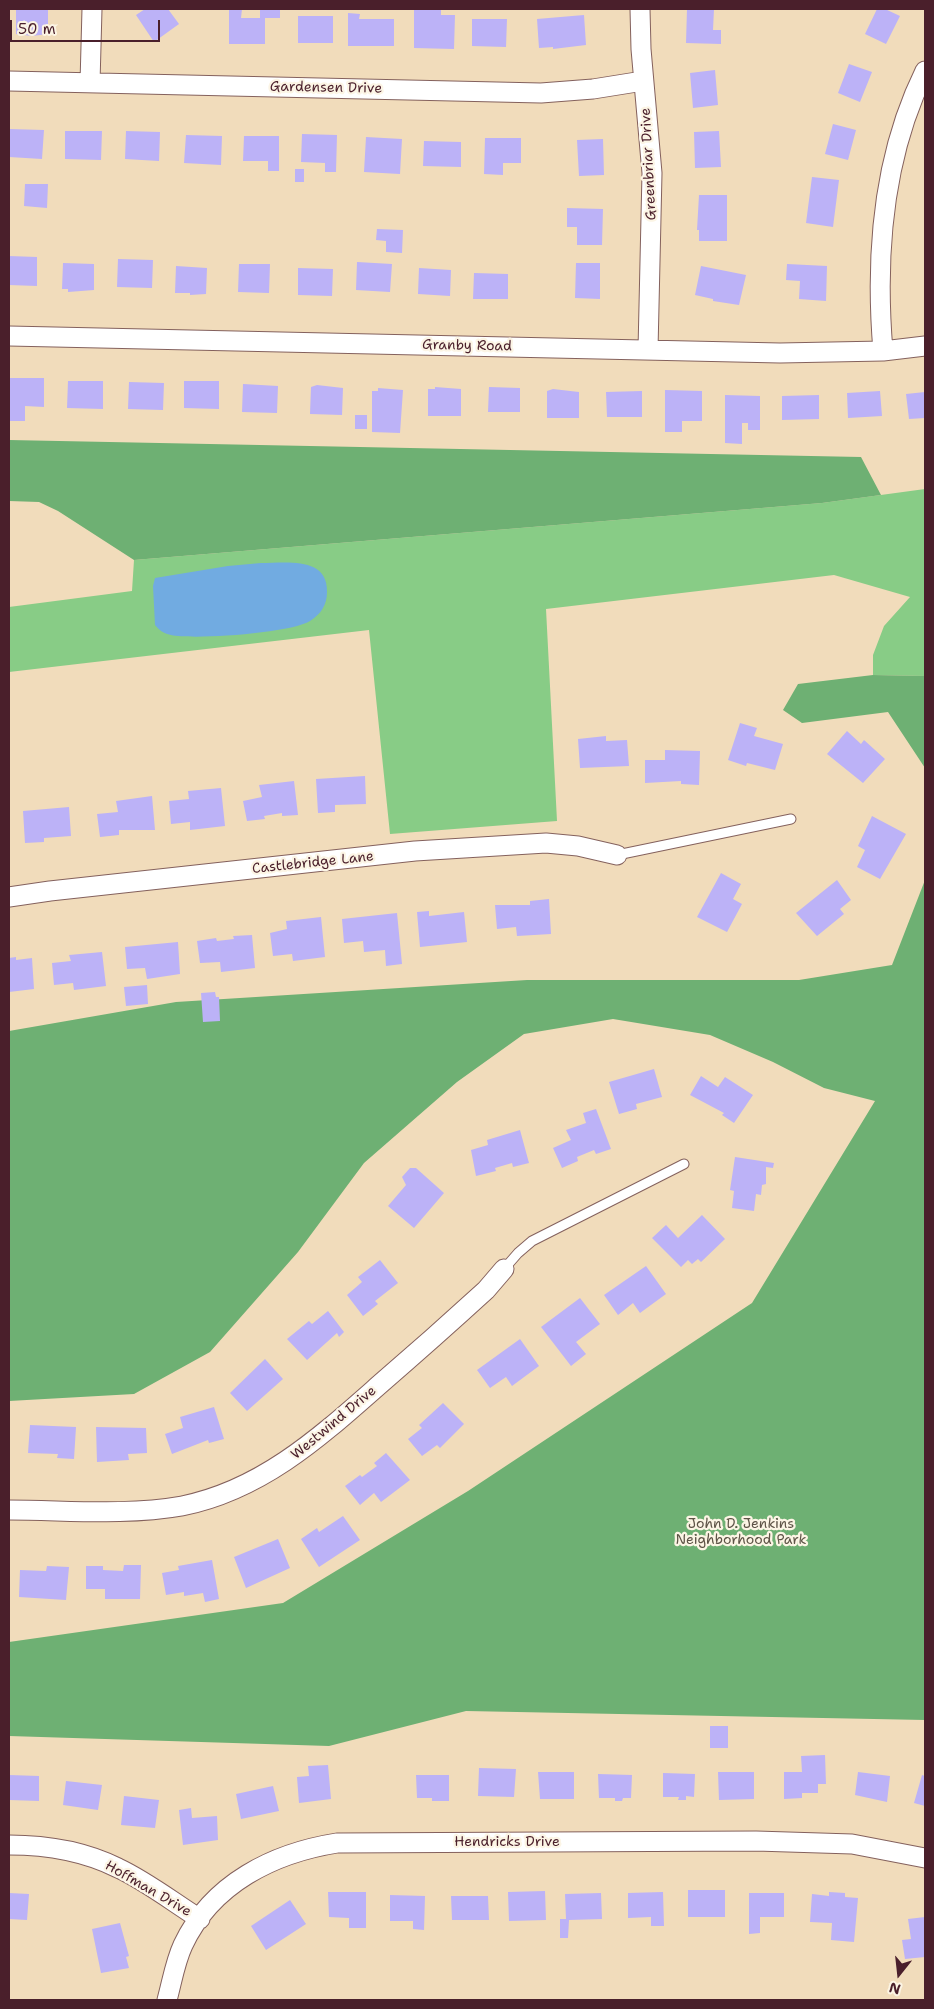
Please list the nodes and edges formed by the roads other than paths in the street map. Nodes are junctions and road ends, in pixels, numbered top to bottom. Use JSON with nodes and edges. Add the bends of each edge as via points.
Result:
{"nodes":[{"id":1,"x":92,"y":9,"type":"edge"},
{"id":2,"x":640,"y":9,"type":"edge"},
{"id":3,"x":925,"y":71,"type":"edge"},
{"id":4,"x":9,"y":81,"type":"edge"},
{"id":5,"x":643,"y":81,"type":"junction"},
{"id":6,"x":90,"y":83,"type":"junction"},
{"id":7,"x":9,"y":336,"type":"edge"},
{"id":8,"x":925,"y":346,"type":"edge"},
{"id":9,"x":648,"y":350,"type":"junction"},
{"id":10,"x":883,"y":351,"type":"junction"},
{"id":11,"x":791,"y":819,"type":"dead end"},
{"id":12,"x":617,"y":855,"type":"joint"},
{"id":13,"x":9,"y":897,"type":"edge"},
{"id":14,"x":684,"y":1164,"type":"dead end"},
{"id":15,"x":504,"y":1269,"type":"joint"},
{"id":16,"x":9,"y":1510,"type":"edge"},
{"id":17,"x":9,"y":1845,"type":"edge"},
{"id":18,"x":925,"y":1858,"type":"edge"},
{"id":19,"x":200,"y":1918,"type":"junction"},
{"id":20,"x":167,"y":2000,"type":"edge"}],
"edges":[{"from":1,"to":6,"type":"street"},
{"from":2,"to":5,"type":"street","name":"Greenbriar Drive"},
{"from":3,"to":10,"type":"street","via":[[899,139],[884,211],[879,261]]},
{"from":4,"to":6,"type":"street","name":"Gardensen Drive"},
{"from":5,"to":6,"type":"street","name":"Gardensen Drive","via":[[541,93]]},
{"from":5,"to":9,"type":"street","name":"Greenbriar Drive","via":[[652,173]]},
{"from":7,"to":9,"type":"street","name":"Granby Road"},
{"from":8,"to":10,"type":"street","name":"Granby Road"},
{"from":9,"to":10,"type":"street","name":"Granby Road"},
{"from":11,"to":12,"type":"lane"},
{"from":12,"to":13,"type":"street","name":"Castlebridge Lane","via":[[546,843],[415,851]]},
{"from":14,"to":15,"type":"lane","via":[[532,1241]]},
{"from":15,"to":16,"type":"street","name":"Westwind Drive","via":[[486,1290],[320,1437],[256,1480],[212,1498],[146,1511]]},
{"from":17,"to":19,"type":"street","name":"Hoffman Drive","via":[[58,1848],[85,1855],[118,1868]]},
{"from":18,"to":19,"type":"street","name":"Hendricks Drive","via":[[852,1844],[756,1841],[337,1843],[300,1850],[258,1867],[233,1884]]},
{"from":19,"to":20,"type":"street","name":"Hendricks Drive","via":[[183,1944]]}]}
